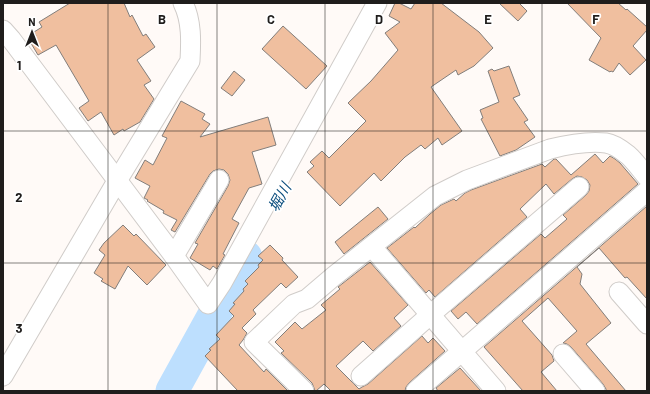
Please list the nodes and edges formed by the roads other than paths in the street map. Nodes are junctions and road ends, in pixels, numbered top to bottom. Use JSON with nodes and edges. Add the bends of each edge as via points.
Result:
{"nodes":[{"id":1,"x":183,"y":3,"type":"edge"},
{"id":2,"x":377,"y":3,"type":"edge"},
{"id":3,"x":3,"y":30,"type":"edge"},
{"id":4,"x":647,"y":177,"type":"edge"},
{"id":5,"x":219,"y":180,"type":"dead end"},
{"id":6,"x":117,"y":181,"type":"junction"},
{"id":7,"x":579,"y":187,"type":"dead end"},
{"id":8,"x":647,"y":191,"type":"edge"},
{"id":9,"x":372,"y":247,"type":"junction"},
{"id":10,"x":174,"y":256,"type":"junction"},
{"id":11,"x":618,"y":292,"type":"dead end"},
{"id":12,"x":430,"y":314,"type":"junction"},
{"id":13,"x":647,"y":324,"type":"edge"},
{"id":14,"x":461,"y":351,"type":"junction"},
{"id":15,"x":563,"y":354,"type":"dead end"},
{"id":16,"x":3,"y":376,"type":"edge"},
{"id":17,"x":361,"y":376,"type":"dead end"},
{"id":18,"x":304,"y":391,"type":"edge"},
{"id":19,"x":416,"y":391,"type":"edge"},
{"id":20,"x":496,"y":391,"type":"edge"},
{"id":21,"x":594,"y":391,"type":"edge"}],
"edges":[{"from":1,"to":6,"type":"street","via":[[190,24],[190,61]]},
{"from":2,"to":10,"type":"street","via":[[208,304]]},
{"from":3,"to":6,"type":"street"},
{"from":4,"to":9,"type":"street","via":[[629,156],[608,143],[564,145],[467,180],[435,196]]},
{"from":5,"to":10,"type":"street"},
{"from":6,"to":10,"type":"street"},
{"from":6,"to":16,"type":"street"},
{"from":7,"to":12,"type":"street"},
{"from":8,"to":14,"type":"street"},
{"from":9,"to":12,"type":"street"},
{"from":9,"to":18,"type":"street","via":[[307,300],[294,304],[254,342]]},
{"from":11,"to":13,"type":"street"},
{"from":12,"to":14,"type":"street"},
{"from":12,"to":17,"type":"street"},
{"from":14,"to":19,"type":"street"},
{"from":14,"to":20,"type":"street"},
{"from":15,"to":21,"type":"street"}]}
